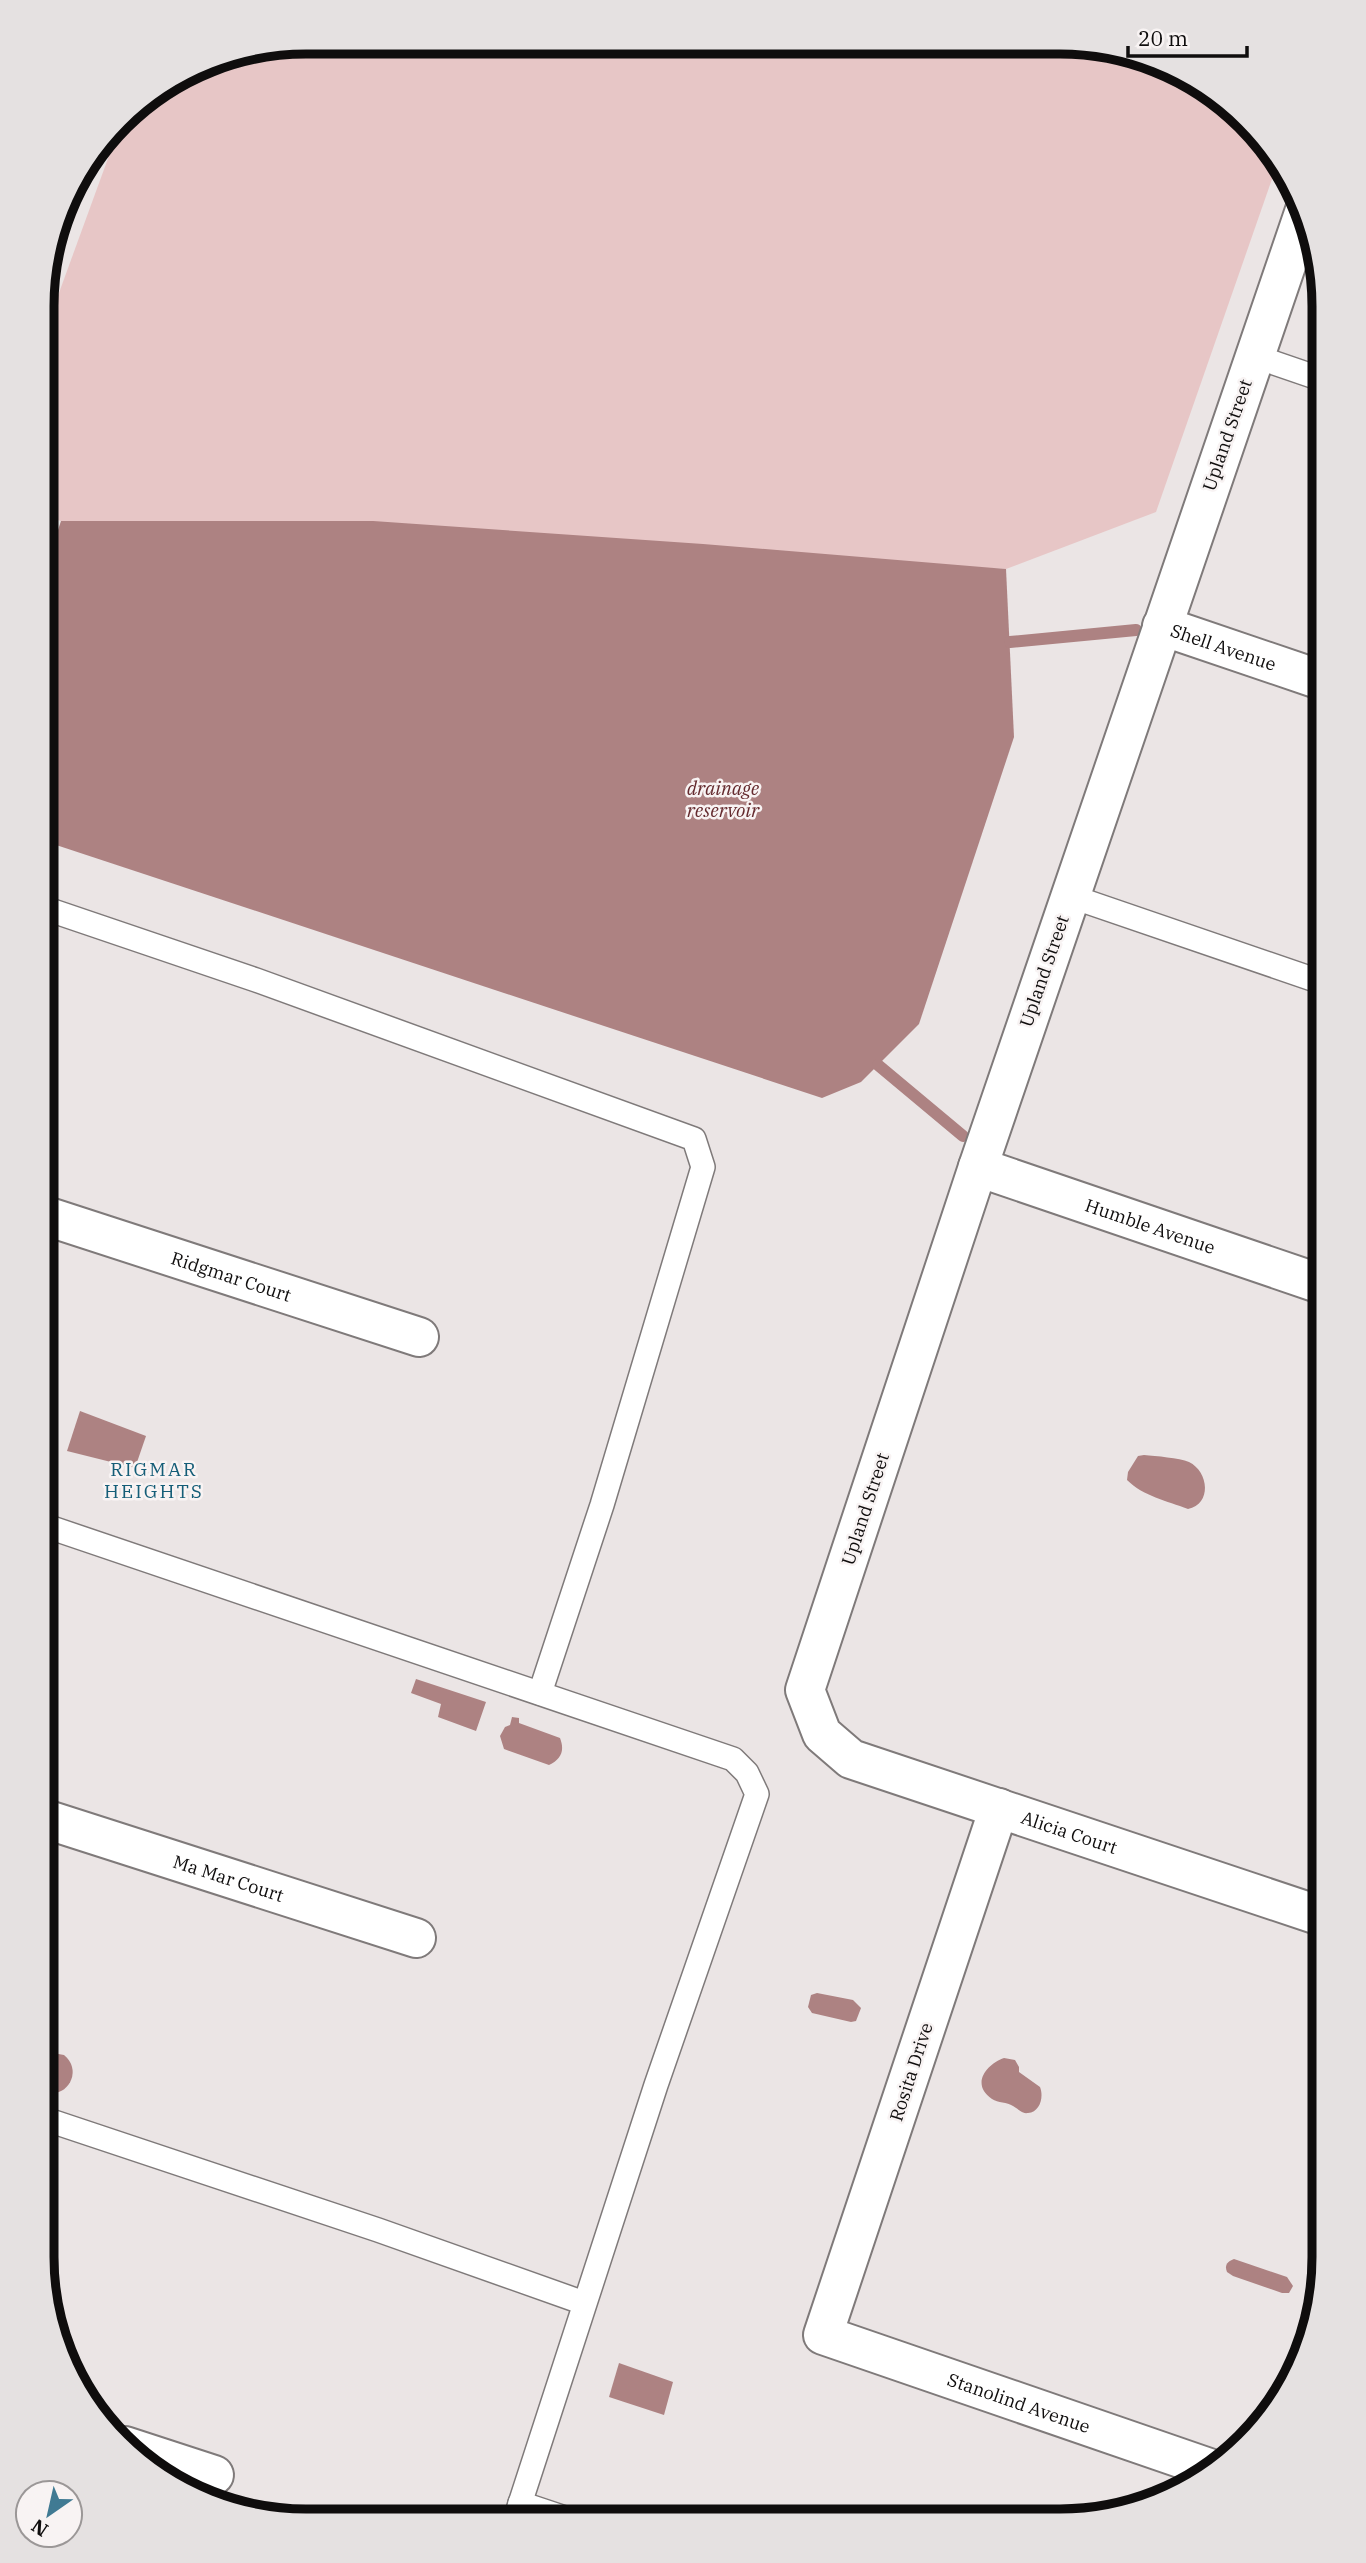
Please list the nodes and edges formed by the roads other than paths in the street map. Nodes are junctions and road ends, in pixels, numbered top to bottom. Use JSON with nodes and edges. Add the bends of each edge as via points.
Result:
{"nodes":[{"id":1,"x":1299,"y":228,"type":"edge"},
{"id":2,"x":1254,"y":356,"type":"junction"},
{"id":3,"x":1312,"y":376,"type":"edge"},
{"id":4,"x":1162,"y":626,"type":"junction"},
{"id":5,"x":1312,"y":677,"type":"edge"},
{"id":6,"x":1070,"y":896,"type":"junction"},
{"id":7,"x":54,"y":911,"type":"edge"},
{"id":8,"x":1312,"y":979,"type":"edge"},
{"id":9,"x":978,"y":1167,"type":"junction"},
{"id":10,"x":54,"y":1218,"type":"edge"},
{"id":11,"x":1312,"y":1281,"type":"edge"},
{"id":12,"x":419,"y":1337,"type":"dead end"},
{"id":13,"x":54,"y":1529,"type":"edge"},
{"id":14,"x":540,"y":1693,"type":"junction"},
{"id":15,"x":821,"y":1734,"type":"joint"},
{"id":16,"x":999,"y":1808,"type":"junction"},
{"id":17,"x":54,"y":1822,"type":"edge"},
{"id":18,"x":1312,"y":1913,"type":"edge"},
{"id":19,"x":416,"y":1938,"type":"dead end"},
{"id":20,"x":54,"y":2122,"type":"edge"},
{"id":21,"x":584,"y":2303,"type":"junction"},
{"id":22,"x":823,"y":2335,"type":"joint"},
{"id":23,"x":148,"y":2453,"type":"edge"},
{"id":24,"x":1201,"y":2465,"type":"edge"},
{"id":25,"x":214,"y":2475,"type":"dead end"},
{"id":26,"x":519,"y":2509,"type":"edge"}],
"edges":[{"from":1,"to":2,"type":"street","name":"Upland Street"},
{"from":2,"to":3,"type":"lane"},
{"from":2,"to":4,"type":"street","name":"Upland Street"},
{"from":4,"to":5,"type":"street","name":"Shell Avenue"},
{"from":4,"to":6,"type":"street","name":"Upland Street"},
{"from":6,"to":8,"type":"lane"},
{"from":6,"to":9,"type":"street","name":"Upland Street"},
{"from":7,"to":14,"type":"lane","via":[[694,1139],[703,1167],[602,1505]]},
{"from":9,"to":11,"type":"street","name":"Humble Avenue"},
{"from":9,"to":15,"type":"street","name":"Upland Street","via":[[805,1690]]},
{"from":10,"to":12,"type":"street","name":"Ridgmar Court"},
{"from":13,"to":14,"type":"lane"},
{"from":14,"to":21,"type":"lane","via":[[733,1759],[747,1773],[757,1794]]},
{"from":15,"to":16,"type":"street","name":"Alicia Court","via":[[851,1759]]},
{"from":16,"to":18,"type":"street","name":"Alicia Court"},
{"from":16,"to":22,"type":"street","name":"Rosita Drive"},
{"from":17,"to":19,"type":"street","name":"Ma Mar Court"},
{"from":20,"to":21,"type":"lane"},
{"from":21,"to":26,"type":"lane"},
{"from":22,"to":24,"type":"street","name":"Stanolind Avenue"},
{"from":23,"to":25,"type":"street"}]}
